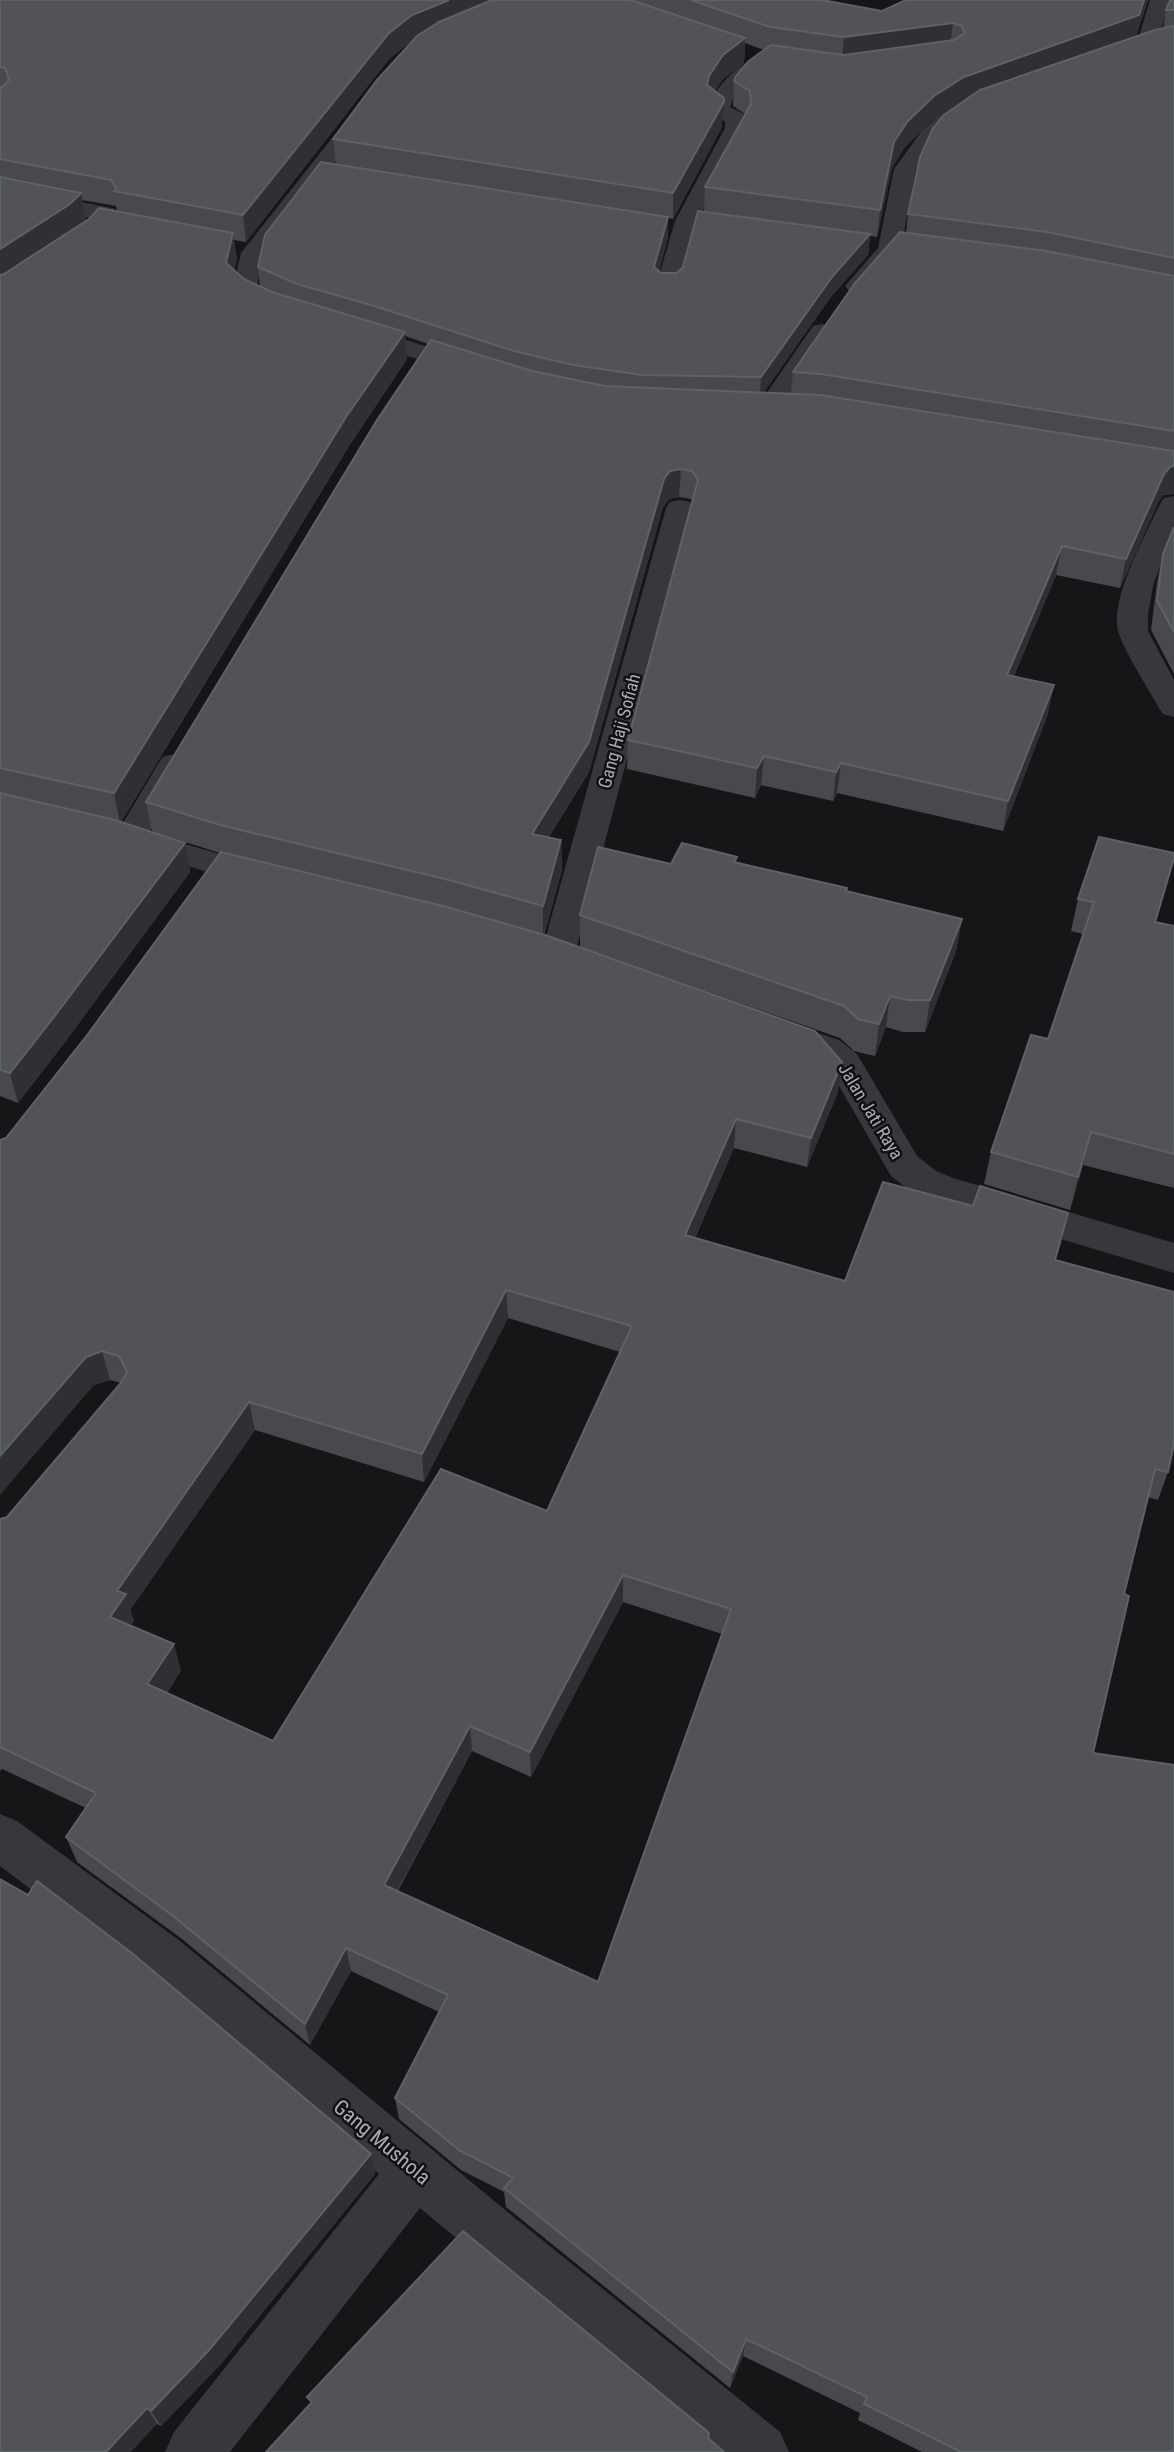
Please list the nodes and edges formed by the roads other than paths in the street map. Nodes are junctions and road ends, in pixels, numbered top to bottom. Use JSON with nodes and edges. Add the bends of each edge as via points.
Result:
{"nodes":[{"id":1,"x":1160,"y":0,"type":"edge"},
{"id":2,"x":1174,"y":42,"type":"edge"},
{"id":3,"x":1146,"y":46,"type":"junction"},
{"id":4,"x":744,"y":53,"type":"edge"},
{"id":5,"x":1124,"y":55,"type":"edge"},
{"id":6,"x":765,"y":60,"type":"junction"},
{"id":7,"x":803,"y":67,"type":"edge"},
{"id":8,"x":380,"y":91,"type":"edge"},
{"id":9,"x":993,"y":101,"type":"edge"},
{"id":10,"x":316,"y":171,"type":"junction"},
{"id":11,"x":343,"y":176,"type":"edge"},
{"id":12,"x":0,"y":193,"type":"edge"},
{"id":13,"x":100,"y":224,"type":"junction"},
{"id":14,"x":679,"y":226,"type":"junction"},
{"id":15,"x":126,"y":229,"type":"edge"},
{"id":16,"x":767,"y":232,"type":"edge"},
{"id":17,"x":862,"y":245,"type":"edge"},
{"id":18,"x":228,"y":248,"type":"edge"},
{"id":19,"x":889,"y":248,"type":"junction"},
{"id":20,"x":914,"y":252,"type":"edge"},
{"id":21,"x":253,"y":253,"type":"junction"},
{"id":22,"x":668,"y":286,"type":"edge"},
{"id":23,"x":0,"y":294,"type":"edge"},
{"id":24,"x":306,"y":317,"type":"edge"},
{"id":25,"x":337,"y":325,"type":"edge"},
{"id":26,"x":490,"y":375,"type":"edge"},
{"id":27,"x":770,"y":408,"type":"edge"},
{"id":28,"x":1174,"y":504,"type":"edge"},
{"id":29,"x":680,"y":508,"type":"dead end"},
{"id":30,"x":1174,"y":708,"type":"edge"},
{"id":31,"x":187,"y":743,"type":"edge"},
{"id":32,"x":294,"y":885,"type":"edge"},
{"id":33,"x":557,"y":955,"type":"edge"},
{"id":34,"x":762,"y":1026,"type":"edge"},
{"id":35,"x":1174,"y":1258,"type":"edge"},
{"id":36,"x":0,"y":1837,"type":"edge"},
{"id":37,"x":416,"y":2170,"type":"junction"},
{"id":38,"x":194,"y":2452,"type":"edge"},
{"id":39,"x":760,"y":2452,"type":"edge"}],
"edges":[{"from":1,"to":3,"type":"street"},
{"from":2,"to":3,"type":"street"},
{"from":3,"to":5,"type":"street"},
{"from":4,"to":6,"type":"street"},
{"from":6,"to":7,"type":"street"},
{"from":6,"to":14,"type":"street","via":[[719,102],[719,110],[736,119],[736,128]]},
{"from":8,"to":10,"type":"street"},
{"from":9,"to":19,"type":"street","via":[[948,120],[905,169]]},
{"from":10,"to":11,"type":"street"},
{"from":10,"to":21,"type":"street"},
{"from":12,"to":13,"type":"street","via":[[107,214]]},
{"from":13,"to":15,"type":"street"},
{"from":13,"to":23,"type":"street"},
{"from":14,"to":16,"type":"street"},
{"from":14,"to":22,"type":"street"},
{"from":17,"to":19,"type":"street"},
{"from":18,"to":21,"type":"street"},
{"from":19,"to":20,"type":"street"},
{"from":19,"to":27,"type":"street","via":[[837,310]]},
{"from":21,"to":24,"type":"street","via":[[244,291],[253,299]]},
{"from":25,"to":26,"type":"street","via":[[419,364]]},
{"from":28,"to":30,"type":"street","via":[[1152,549],[1133,631]]},
{"from":29,"to":33,"type":"street","name":"Gang Haji Sofiah"},
{"from":31,"to":32,"type":"street","via":[[117,835],[208,877]]},
{"from":34,"to":35,"type":"street","name":"Jalan Jati Raya","via":[[826,1049],[844,1063],[904,1166],[923,1181]]},
{"from":36,"to":37,"type":"street","name":"Gang Mushola","via":[[162,1958]]},
{"from":37,"to":38,"type":"street"},
{"from":37,"to":39,"type":"street","name":"Gang Mushola"}]}
